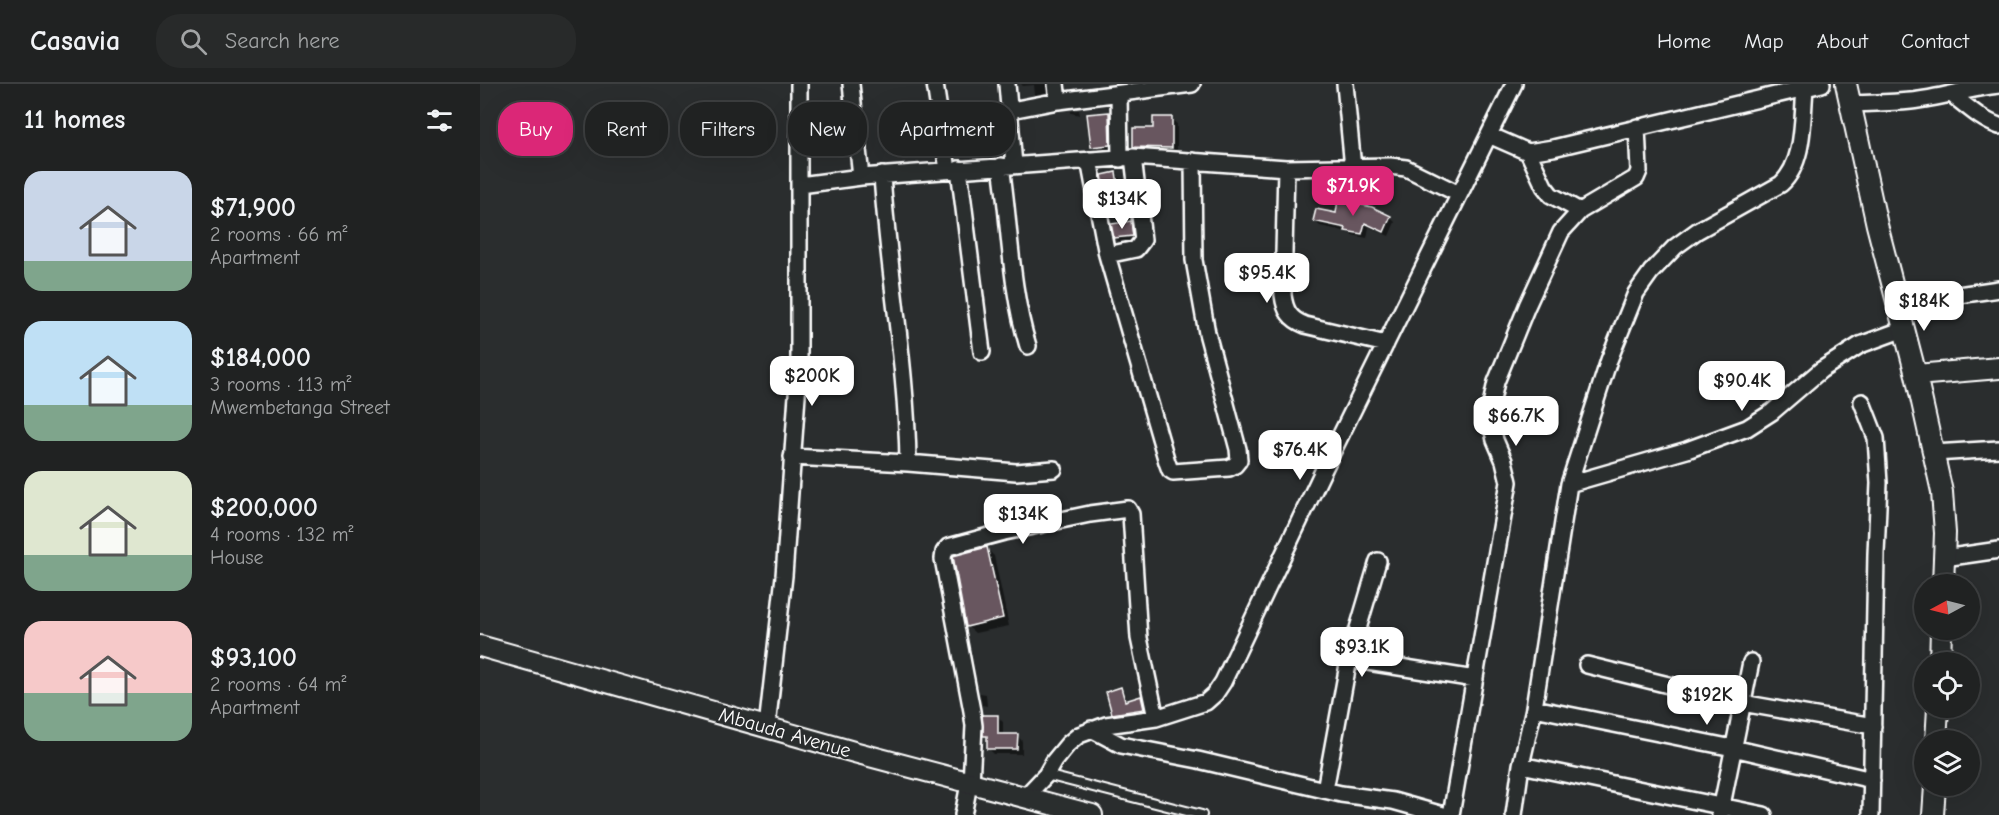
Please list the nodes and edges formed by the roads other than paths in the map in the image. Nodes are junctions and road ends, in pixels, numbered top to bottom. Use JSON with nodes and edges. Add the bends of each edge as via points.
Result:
{"nodes":[{"id":1,"x":800,"y":84,"type":"edge"},
{"id":2,"x":851,"y":84,"type":"edge"},
{"id":3,"x":936,"y":84,"type":"edge"},
{"id":4,"x":1007,"y":84,"type":"edge"},
{"id":5,"x":1056,"y":84,"type":"edge"},
{"id":6,"x":1192,"y":84,"type":"edge"},
{"id":7,"x":1345,"y":84,"type":"edge"},
{"id":8,"x":1514,"y":84,"type":"edge"},
{"id":9,"x":1822,"y":84,"type":"edge"},
{"id":10,"x":1846,"y":84,"type":"edge"},
{"id":11,"x":1999,"y":85,"type":"edge"},
{"id":12,"x":1805,"y":89,"type":"junction"},
{"id":13,"x":1119,"y":94,"type":"junction"},
{"id":14,"x":1951,"y":94,"type":"junction"},
{"id":15,"x":1058,"y":101,"type":"junction"},
{"id":16,"x":1010,"y":102,"type":"edge"},
{"id":17,"x":1850,"y":104,"type":"junction"},
{"id":18,"x":1015,"y":109,"type":"edge"},
{"id":19,"x":1999,"y":126,"type":"edge"},
{"id":20,"x":1637,"y":127,"type":"junction"},
{"id":21,"x":1489,"y":135,"type":"junction"},
{"id":22,"x":1528,"y":152,"type":"junction"},
{"id":23,"x":1008,"y":156,"type":"edge"},
{"id":24,"x":1127,"y":158,"type":"junction"},
{"id":25,"x":1089,"y":160,"type":"junction"},
{"id":26,"x":1193,"y":160,"type":"junction"},
{"id":27,"x":1007,"y":165,"type":"junction"},
{"id":28,"x":1286,"y":168,"type":"junction"},
{"id":29,"x":1353,"y":168,"type":"junction"},
{"id":30,"x":953,"y":170,"type":"junction"},
{"id":31,"x":882,"y":175,"type":"junction"},
{"id":32,"x":861,"y":177,"type":"junction"},
{"id":33,"x":800,"y":185,"type":"junction"},
{"id":34,"x":1459,"y":194,"type":"junction"},
{"id":35,"x":1580,"y":211,"type":"junction"},
{"id":36,"x":1107,"y":255,"type":"junction"},
{"id":37,"x":1999,"y":289,"type":"edge"},
{"id":38,"x":1897,"y":304,"type":"junction"},
{"id":39,"x":1904,"y":329,"type":"junction"},
{"id":40,"x":1386,"y":344,"type":"junction"},
{"id":41,"x":1028,"y":345,"type":"dead end"},
{"id":42,"x":982,"y":352,"type":"dead end"},
{"id":43,"x":1999,"y":368,"type":"edge"},
{"id":44,"x":1916,"y":375,"type":"junction"},
{"id":45,"x":1862,"y":402,"type":"dead end"},
{"id":46,"x":1999,"y":449,"type":"edge"},
{"id":47,"x":1934,"y":453,"type":"junction"},
{"id":48,"x":792,"y":457,"type":"junction"},
{"id":49,"x":908,"y":463,"type":"junction"},
{"id":50,"x":1054,"y":469,"type":"dead end"},
{"id":51,"x":1569,"y":484,"type":"junction"},
{"id":52,"x":1999,"y":550,"type":"edge"},
{"id":53,"x":1944,"y":558,"type":"junction"},
{"id":54,"x":1378,"y":561,"type":"dead end"},
{"id":55,"x":1943,"y":574,"type":"edge"},
{"id":56,"x":480,"y":646,"type":"edge"},
{"id":57,"x":1349,"y":659,"type":"junction"},
{"id":58,"x":1751,"y":662,"type":"dead end"},
{"id":59,"x":1587,"y":665,"type":"dead end"},
{"id":60,"x":1475,"y":679,"type":"junction"},
{"id":61,"x":1742,"y":704,"type":"junction"},
{"id":62,"x":1534,"y":708,"type":"junction"},
{"id":63,"x":1156,"y":718,"type":"junction"},
{"id":64,"x":1874,"y":726,"type":"junction"},
{"id":65,"x":767,"y":727,"type":"junction"},
{"id":66,"x":1091,"y":729,"type":"junction"},
{"id":67,"x":1733,"y":748,"type":"junction"},
{"id":68,"x":1521,"y":765,"type":"junction"},
{"id":69,"x":1046,"y":775,"type":"junction"},
{"id":70,"x":1872,"y":780,"type":"junction"},
{"id":71,"x":971,"y":783,"type":"junction"},
{"id":72,"x":1325,"y":790,"type":"junction"},
{"id":73,"x":1934,"y":796,"type":"edge"},
{"id":74,"x":1025,"y":797,"type":"junction"},
{"id":75,"x":1721,"y":811,"type":"edge"},
{"id":76,"x":963,"y":815,"type":"edge"},
{"id":77,"x":1092,"y":815,"type":"edge"},
{"id":78,"x":1202,"y":815,"type":"edge"},
{"id":79,"x":1443,"y":815,"type":"edge"},
{"id":80,"x":1451,"y":815,"type":"edge"},
{"id":81,"x":1514,"y":815,"type":"edge"},
{"id":82,"x":1764,"y":815,"type":"edge"},
{"id":83,"x":1870,"y":815,"type":"edge"},
{"id":84,"x":1933,"y":815,"type":"edge"}],
"edges":[{"from":1,"to":33,"type":"street"},
{"from":2,"to":32,"type":"street"},
{"from":3,"to":30,"type":"street"},
{"from":4,"to":16,"type":"street"},
{"from":5,"to":15,"type":"street"},
{"from":6,"to":13,"type":"street"},
{"from":7,"to":29,"type":"street"},
{"from":8,"to":21,"type":"street"},
{"from":9,"to":12,"type":"street"},
{"from":10,"to":17,"type":"street"},
{"from":11,"to":14,"type":"street"},
{"from":12,"to":20,"type":"street"},
{"from":12,"to":51,"type":"street","via":[[1798,154],[1789,177],[1689,236],[1651,272],[1636,293],[1609,360]]},
{"from":13,"to":15,"type":"street"},
{"from":13,"to":24,"type":"street"},
{"from":14,"to":17,"type":"street"},
{"from":14,"to":19,"type":"street"},
{"from":15,"to":18,"type":"street"},
{"from":17,"to":38,"type":"street"},
{"from":20,"to":22,"type":"street"},
{"from":20,"to":35,"type":"street","via":[[1636,178]]},
{"from":21,"to":22,"type":"street"},
{"from":21,"to":34,"type":"street"},
{"from":22,"to":35,"type":"street","via":[[1551,195]]},
{"from":23,"to":27,"type":"street"},
{"from":24,"to":25,"type":"street"},
{"from":24,"to":26,"type":"street"},
{"from":24,"to":36,"type":"street","via":[[1143,240],[1136,249]]},
{"from":25,"to":27,"type":"street"},
{"from":25,"to":36,"type":"street"},
{"from":26,"to":28,"type":"street"},
{"from":26,"to":36,"type":"street","via":[[1194,260],[1207,333],[1238,449],[1239,460],[1229,468],[1170,470]]},
{"from":27,"to":30,"type":"street"},
{"from":27,"to":41,"type":"street","via":[[1016,294]]},
{"from":28,"to":29,"type":"street"},
{"from":28,"to":40,"type":"street","via":[[1283,295],[1288,314],[1305,325]]},
{"from":29,"to":34,"type":"street","via":[[1406,168]]},
{"from":30,"to":31,"type":"street"},
{"from":30,"to":42,"type":"street"},
{"from":31,"to":32,"type":"street"},
{"from":31,"to":49,"type":"street"},
{"from":32,"to":33,"type":"street"},
{"from":33,"to":48,"type":"street","via":[[799,368]]},
{"from":34,"to":40,"type":"street"},
{"from":35,"to":60,"type":"street","via":[[1562,232],[1496,382],[1489,414],[1509,482]]},
{"from":37,"to":38,"type":"street"},
{"from":38,"to":39,"type":"street"},
{"from":39,"to":44,"type":"street"},
{"from":39,"to":51,"type":"street","via":[[1860,345],[1747,428]]},
{"from":40,"to":63,"type":"street","via":[[1223,682],[1206,702]]},
{"from":43,"to":44,"type":"street"},
{"from":44,"to":47,"type":"street"},
{"from":45,"to":64,"type":"street","via":[[1876,438],[1879,483]]},
{"from":46,"to":47,"type":"street"},
{"from":47,"to":53,"type":"street","via":[[1942,492]]},
{"from":48,"to":49,"type":"street"},
{"from":48,"to":65,"type":"street","via":[[784,576]]},
{"from":49,"to":50,"type":"street","via":[[1016,472]]},
{"from":51,"to":62,"type":"street"},
{"from":52,"to":53,"type":"street"},
{"from":53,"to":55,"type":"street"},
{"from":54,"to":57,"type":"street"},
{"from":56,"to":65,"type":"street","name":"Mbauda Avenue"},
{"from":57,"to":60,"type":"street"},
{"from":57,"to":72,"type":"street"},
{"from":58,"to":61,"type":"street"},
{"from":59,"to":61,"type":"street"},
{"from":60,"to":80,"type":"street"},
{"from":61,"to":64,"type":"street"},
{"from":61,"to":67,"type":"street"},
{"from":62,"to":67,"type":"street"},
{"from":62,"to":68,"type":"street"},
{"from":63,"to":66,"type":"street"},
{"from":63,"to":71,"type":"street","via":[[1139,638],[1130,510],[1090,514],[948,547],[943,559],[974,726]]},
{"from":64,"to":70,"type":"street"},
{"from":65,"to":71,"type":"street","name":"Mbauda Avenue"},
{"from":66,"to":69,"type":"street","via":[[1068,744]]},
{"from":66,"to":72,"type":"street","via":[[1121,745]]},
{"from":67,"to":70,"type":"street"},
{"from":67,"to":75,"type":"street"},
{"from":68,"to":75,"type":"street"},
{"from":68,"to":81,"type":"street"},
{"from":69,"to":74,"type":"street"},
{"from":69,"to":78,"type":"lane"},
{"from":70,"to":83,"type":"street"},
{"from":71,"to":74,"type":"street","name":"Mbauda Avenue"},
{"from":71,"to":76,"type":"street"},
{"from":72,"to":79,"type":"street","via":[[1393,801]]},
{"from":73,"to":84,"type":"street"},
{"from":74,"to":77,"type":"street","name":"Mbauda Avenue"},
{"from":75,"to":82,"type":"street"}]}
